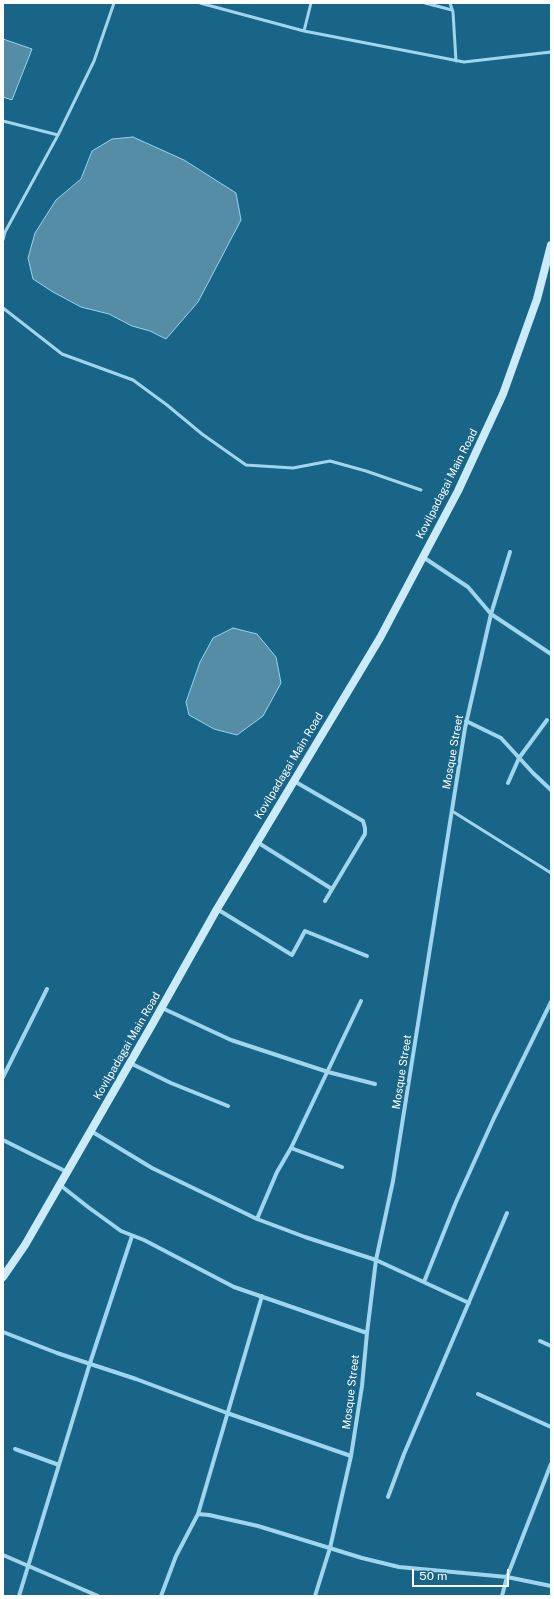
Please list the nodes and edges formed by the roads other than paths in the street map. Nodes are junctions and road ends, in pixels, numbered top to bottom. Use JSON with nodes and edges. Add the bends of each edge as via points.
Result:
{"nodes":[{"id":1,"x":114,"y":3,"type":"edge"},
{"id":2,"x":200,"y":3,"type":"edge"},
{"id":3,"x":311,"y":3,"type":"edge"},
{"id":4,"x":425,"y":3,"type":"edge"},
{"id":5,"x":450,"y":3,"type":"edge"},
{"id":6,"x":452,"y":10,"type":"junction"},
{"id":7,"x":304,"y":31,"type":"junction"},
{"id":8,"x":551,"y":52,"type":"edge"},
{"id":9,"x":456,"y":61,"type":"junction"},
{"id":10,"x":3,"y":121,"type":"edge"},
{"id":11,"x":58,"y":135,"type":"junction"},
{"id":12,"x":3,"y":240,"type":"edge"},
{"id":13,"x":551,"y":245,"type":"edge"},
{"id":14,"x":3,"y":308,"type":"edge"},
{"id":15,"x":420,"y":490,"type":"dead end"},
{"id":16,"x":510,"y":552,"type":"dead end"},
{"id":17,"x":423,"y":557,"type":"junction"},
{"id":18,"x":491,"y":614,"type":"junction"},
{"id":19,"x":551,"y":654,"type":"edge"},
{"id":20,"x":547,"y":720,"type":"dead end"},
{"id":21,"x":466,"y":721,"type":"junction"},
{"id":22,"x":519,"y":758,"type":"junction"},
{"id":23,"x":293,"y":780,"type":"junction"},
{"id":24,"x":508,"y":783,"type":"dead end"},
{"id":25,"x":551,"y":790,"type":"edge"},
{"id":26,"x":452,"y":811,"type":"junction"},
{"id":27,"x":256,"y":842,"type":"junction"},
{"id":28,"x":551,"y":874,"type":"edge"},
{"id":29,"x":332,"y":889,"type":"junction"},
{"id":30,"x":325,"y":901,"type":"dead end"},
{"id":31,"x":217,"y":909,"type":"junction"},
{"id":32,"x":367,"y":956,"type":"dead end"},
{"id":33,"x":47,"y":989,"type":"dead end"},
{"id":34,"x":361,"y":1000,"type":"dead end"},
{"id":35,"x":551,"y":1002,"type":"edge"},
{"id":36,"x":161,"y":1008,"type":"junction"},
{"id":37,"x":130,"y":1063,"type":"junction"},
{"id":38,"x":328,"y":1072,"type":"junction"},
{"id":39,"x":3,"y":1077,"type":"edge"},
{"id":40,"x":375,"y":1084,"type":"dead end"},
{"id":41,"x":228,"y":1106,"type":"dead end"},
{"id":42,"x":90,"y":1131,"type":"junction"},
{"id":43,"x":3,"y":1140,"type":"edge"},
{"id":44,"x":291,"y":1148,"type":"junction"},
{"id":45,"x":342,"y":1167,"type":"dead end"},
{"id":46,"x":67,"y":1172,"type":"junction"},
{"id":47,"x":60,"y":1184,"type":"junction"},
{"id":48,"x":507,"y":1213,"type":"dead end"},
{"id":49,"x":257,"y":1218,"type":"junction"},
{"id":50,"x":132,"y":1236,"type":"junction"},
{"id":51,"x":376,"y":1260,"type":"junction"},
{"id":52,"x":3,"y":1277,"type":"edge"},
{"id":53,"x":424,"y":1282,"type":"junction"},
{"id":54,"x":262,"y":1296,"type":"junction"},
{"id":55,"x":469,"y":1303,"type":"junction"},
{"id":56,"x":3,"y":1332,"type":"edge"},
{"id":57,"x":367,"y":1333,"type":"junction"},
{"id":58,"x":540,"y":1341,"type":"dead end"},
{"id":59,"x":551,"y":1346,"type":"edge"},
{"id":60,"x":90,"y":1363,"type":"junction"},
{"id":61,"x":478,"y":1394,"type":"dead end"},
{"id":62,"x":227,"y":1413,"type":"junction"},
{"id":63,"x":551,"y":1427,"type":"edge"},
{"id":64,"x":15,"y":1449,"type":"dead end"},
{"id":65,"x":351,"y":1456,"type":"junction"},
{"id":66,"x":551,"y":1464,"type":"edge"},
{"id":67,"x":59,"y":1465,"type":"junction"},
{"id":68,"x":388,"y":1497,"type":"dead end"},
{"id":69,"x":198,"y":1514,"type":"junction"},
{"id":70,"x":330,"y":1548,"type":"junction"},
{"id":71,"x":3,"y":1555,"type":"edge"},
{"id":72,"x":29,"y":1566,"type":"junction"},
{"id":73,"x":507,"y":1577,"type":"junction"},
{"id":74,"x":551,"y":1586,"type":"edge"},
{"id":75,"x":19,"y":1596,"type":"edge"},
{"id":76,"x":98,"y":1596,"type":"edge"},
{"id":77,"x":161,"y":1596,"type":"edge"},
{"id":78,"x":316,"y":1596,"type":"edge"},
{"id":79,"x":502,"y":1596,"type":"edge"}],
"edges":[{"from":1,"to":11,"type":"lane","via":[[94,61]]},
{"from":2,"to":7,"type":"lane"},
{"from":3,"to":7,"type":"lane"},
{"from":4,"to":6,"type":"lane"},
{"from":5,"to":6,"type":"lane"},
{"from":6,"to":9,"type":"lane"},
{"from":7,"to":9,"type":"lane"},
{"from":8,"to":9,"type":"lane"},
{"from":10,"to":11,"type":"lane"},
{"from":11,"to":12,"type":"lane"},
{"from":13,"to":17,"type":"main road","name":"Kovilpadagai Main Road","via":[[537,298],[503,394],[458,491]]},
{"from":14,"to":15,"type":"lane","via":[[62,354],[132,380],[246,465],[294,468],[330,461]]},
{"from":16,"to":18,"type":"street","name":"Mosque Street"},
{"from":17,"to":18,"type":"street","via":[[468,588]]},
{"from":17,"to":23,"type":"main road","name":"Kovilpadagai Main Road","via":[[380,638]]},
{"from":18,"to":19,"type":"street"},
{"from":18,"to":21,"type":"street","name":"Mosque Street"},
{"from":20,"to":22,"type":"street"},
{"from":21,"to":22,"type":"street","via":[[501,738]]},
{"from":21,"to":26,"type":"street","name":"Mosque Street"},
{"from":22,"to":24,"type":"street"},
{"from":22,"to":25,"type":"street"},
{"from":23,"to":27,"type":"main road","name":"Kovilpadagai Main Road"},
{"from":23,"to":29,"type":"street","via":[[363,821],[366,828],[365,834]]},
{"from":26,"to":28,"type":"lane"},
{"from":26,"to":51,"type":"street","name":"Mosque Street","via":[[393,1181]]},
{"from":27,"to":29,"type":"street"},
{"from":27,"to":31,"type":"main road","name":"Kovilpadagai Main Road"},
{"from":29,"to":30,"type":"street"},
{"from":31,"to":32,"type":"street","via":[[292,955],[306,931]]},
{"from":31,"to":36,"type":"main road","name":"Kovilpadagai Main Road"},
{"from":33,"to":39,"type":"street"},
{"from":34,"to":38,"type":"street"},
{"from":35,"to":53,"type":"street","via":[[456,1202]]},
{"from":36,"to":37,"type":"main road","name":"Kovilpadagai Main Road"},
{"from":36,"to":38,"type":"street","via":[[231,1040]]},
{"from":37,"to":41,"type":"street"},
{"from":37,"to":42,"type":"main road","name":"Kovilpadagai Main Road"},
{"from":38,"to":40,"type":"street"},
{"from":38,"to":44,"type":"street"},
{"from":42,"to":46,"type":"main road","name":"Kovilpadagai Main Road"},
{"from":42,"to":49,"type":"street","via":[[152,1168]]},
{"from":43,"to":46,"type":"street"},
{"from":44,"to":45,"type":"street"},
{"from":44,"to":49,"type":"street","via":[[277,1172]]},
{"from":46,"to":47,"type":"main road","name":"Kovilpadagai Main Road"},
{"from":47,"to":50,"type":"street","via":[[115,1227]]},
{"from":47,"to":52,"type":"main road","name":"Kovilpadagai Main Road","via":[[25,1245]]},
{"from":48,"to":55,"type":"street"},
{"from":49,"to":51,"type":"street"},
{"from":50,"to":54,"type":"street","via":[[234,1287]]},
{"from":50,"to":60,"type":"street"},
{"from":51,"to":53,"type":"street"},
{"from":51,"to":57,"type":"street","name":"Mosque Street"},
{"from":53,"to":55,"type":"street"},
{"from":54,"to":57,"type":"street"},
{"from":54,"to":62,"type":"street"},
{"from":55,"to":68,"type":"street"},
{"from":56,"to":60,"type":"street"},
{"from":57,"to":65,"type":"street","name":"Mosque Street"},
{"from":58,"to":59,"type":"street"},
{"from":60,"to":62,"type":"street"},
{"from":60,"to":67,"type":"street"},
{"from":61,"to":63,"type":"street"},
{"from":62,"to":65,"type":"street"},
{"from":62,"to":69,"type":"street"},
{"from":64,"to":67,"type":"street"},
{"from":65,"to":70,"type":"street","name":"Mosque Street"},
{"from":66,"to":73,"type":"street"},
{"from":67,"to":72,"type":"street"},
{"from":69,"to":70,"type":"street","via":[[258,1526]]},
{"from":69,"to":77,"type":"street","via":[[176,1556]]},
{"from":70,"to":73,"type":"street","via":[[400,1567]]},
{"from":70,"to":78,"type":"street","name":"Mosque Street"},
{"from":71,"to":72,"type":"street"},
{"from":72,"to":75,"type":"street"},
{"from":72,"to":76,"type":"street"},
{"from":73,"to":74,"type":"street"},
{"from":73,"to":79,"type":"street"}]}
